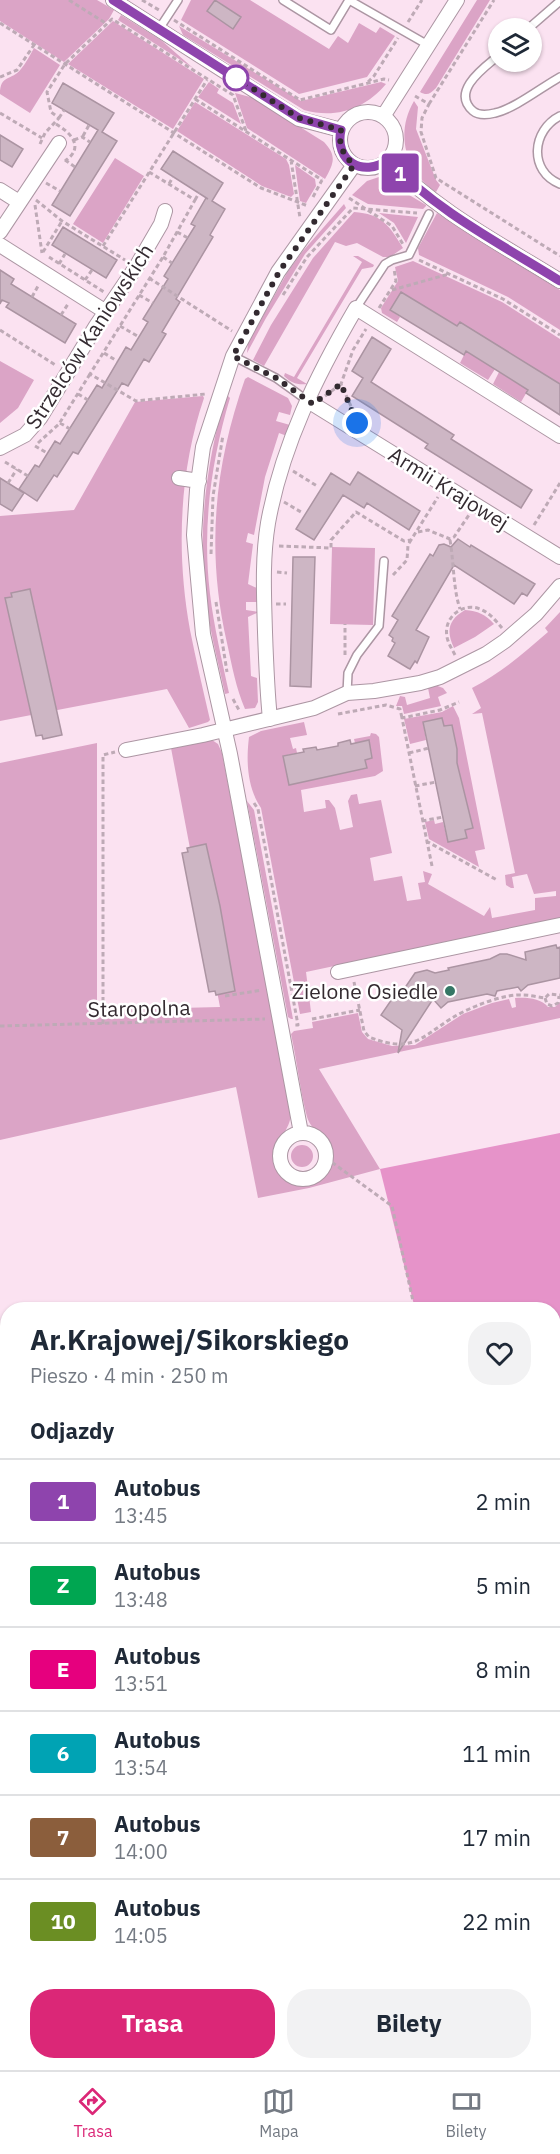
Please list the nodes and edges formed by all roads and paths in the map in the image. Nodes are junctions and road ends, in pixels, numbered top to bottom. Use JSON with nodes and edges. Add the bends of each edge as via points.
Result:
{"nodes":[{"id":1,"x":69,"y":0,"type":"edge"},
{"id":2,"x":113,"y":0,"type":"edge"},
{"id":3,"x":142,"y":0,"type":"edge"},
{"id":4,"x":178,"y":0,"type":"edge"},
{"id":5,"x":283,"y":0,"type":"edge"},
{"id":6,"x":349,"y":0,"type":"edge"},
{"id":7,"x":422,"y":0,"type":"edge"},
{"id":8,"x":457,"y":0,"type":"edge"},
{"id":9,"x":494,"y":0,"type":"edge"},
{"id":10,"x":560,"y":1,"type":"edge"},
{"id":11,"x":168,"y":16,"type":"junction"},
{"id":12,"x":540,"y":18,"type":"edge"},
{"id":13,"x":0,"y":23,"type":"edge"},
{"id":14,"x":107,"y":24,"type":"junction"},
{"id":15,"x":159,"y":29,"type":"junction"},
{"id":16,"x":403,"y":31,"type":"junction"},
{"id":17,"x":34,"y":45,"type":"junction"},
{"id":18,"x":428,"y":45,"type":"junction"},
{"id":19,"x":65,"y":64,"type":"junction"},
{"id":20,"x":488,"y":65,"type":"edge"},
{"id":21,"x":560,"y":76,"type":"edge"},
{"id":22,"x":0,"y":78,"type":"edge"},
{"id":23,"x":207,"y":79,"type":"junction"},
{"id":24,"x":389,"y":80,"type":"dead end"},
{"id":25,"x":367,"y":83,"type":"junction"},
{"id":26,"x":415,"y":96,"type":"dead end"},
{"id":27,"x":195,"y":99,"type":"junction"},
{"id":28,"x":429,"y":104,"type":"junction"},
{"id":29,"x":64,"y":110,"type":"dead end"},
{"id":30,"x":0,"y":113,"type":"edge"},
{"id":31,"x":384,"y":115,"type":"junction"},
{"id":32,"x":560,"y":116,"type":"edge"},
{"id":33,"x":59,"y":118,"type":"junction"},
{"id":34,"x":89,"y":124,"type":"dead end"},
{"id":35,"x":341,"y":130,"type":"junction"},
{"id":36,"x":174,"y":131,"type":"junction"},
{"id":37,"x":246,"y":131,"type":"junction"},
{"id":38,"x":82,"y":137,"type":"junction"},
{"id":39,"x":42,"y":138,"type":"junction"},
{"id":40,"x":74,"y":140,"type":"dead end"},
{"id":41,"x":90,"y":142,"type":"dead end"},
{"id":42,"x":59,"y":143,"type":"dead end"},
{"id":43,"x":48,"y":158,"type":"junction"},
{"id":44,"x":65,"y":160,"type":"dead end"},
{"id":45,"x":291,"y":160,"type":"junction"},
{"id":46,"x":388,"y":160,"type":"junction"},
{"id":47,"x":354,"y":165,"type":"junction"},
{"id":48,"x":75,"y":167,"type":"dead end"},
{"id":49,"x":149,"y":172,"type":"junction"},
{"id":50,"x":173,"y":177,"type":"dead end"},
{"id":51,"x":44,"y":181,"type":"dead end"},
{"id":52,"x":169,"y":184,"type":"junction"},
{"id":53,"x":560,"y":184,"type":"edge"},
{"id":54,"x":0,"y":190,"type":"edge"},
{"id":55,"x":60,"y":191,"type":"dead end"},
{"id":56,"x":199,"y":193,"type":"dead end"},
{"id":57,"x":34,"y":198,"type":"dead end"},
{"id":58,"x":349,"y":198,"type":"dead end"},
{"id":59,"x":195,"y":200,"type":"junction"},
{"id":60,"x":19,"y":202,"type":"junction"},
{"id":61,"x":297,"y":202,"type":"junction"},
{"id":62,"x":308,"y":206,"type":"junction"},
{"id":63,"x":191,"y":208,"type":"junction"},
{"id":64,"x":363,"y":208,"type":"junction"},
{"id":65,"x":165,"y":211,"type":"dead end"},
{"id":66,"x":198,"y":212,"type":"dead end"},
{"id":67,"x":429,"y":214,"type":"joint"},
{"id":68,"x":62,"y":221,"type":"junction"},
{"id":69,"x":0,"y":232,"type":"edge"},
{"id":70,"x":177,"y":232,"type":"junction"},
{"id":71,"x":188,"y":238,"type":"dead end"},
{"id":72,"x":0,"y":246,"type":"edge"},
{"id":73,"x":103,"y":246,"type":"junction"},
{"id":74,"x":65,"y":254,"type":"dead end"},
{"id":75,"x":410,"y":255,"type":"junction"},
{"id":76,"x":560,"y":256,"type":"edge"},
{"id":77,"x":163,"y":257,"type":"junction"},
{"id":78,"x":172,"y":263,"type":"dead end"},
{"id":79,"x":59,"y":264,"type":"junction"},
{"id":80,"x":136,"y":267,"type":"junction"},
{"id":81,"x":92,"y":270,"type":"dead end"},
{"id":82,"x":449,"y":274,"type":"junction"},
{"id":83,"x":149,"y":278,"type":"junction"},
{"id":84,"x":85,"y":280,"type":"junction"},
{"id":85,"x":41,"y":281,"type":"dead end"},
{"id":86,"x":560,"y":281,"type":"edge"},
{"id":87,"x":391,"y":290,"type":"dead end"},
{"id":88,"x":139,"y":295,"type":"junction"},
{"id":89,"x":282,"y":296,"type":"dead end"},
{"id":90,"x":32,"y":297,"type":"dead end"},
{"id":91,"x":115,"y":298,"type":"junction"},
{"id":92,"x":70,"y":300,"type":"dead end"},
{"id":93,"x":153,"y":303,"type":"dead end"},
{"id":94,"x":356,"y":308,"type":"junction"},
{"id":95,"x":106,"y":312,"type":"junction"},
{"id":96,"x":61,"y":315,"type":"dead end"},
{"id":97,"x":373,"y":319,"type":"junction"},
{"id":98,"x":238,"y":324,"type":"dead end"},
{"id":99,"x":120,"y":326,"type":"junction"},
{"id":100,"x":0,"y":330,"type":"edge"},
{"id":101,"x":233,"y":332,"type":"junction"},
{"id":102,"x":560,"y":335,"type":"edge"},
{"id":103,"x":140,"y":337,"type":"dead end"},
{"id":104,"x":230,"y":340,"type":"dead end"},
{"id":105,"x":103,"y":353,"type":"junction"},
{"id":106,"x":233,"y":356,"type":"junction"},
{"id":107,"x":117,"y":362,"type":"dead end"},
{"id":108,"x":68,"y":372,"type":"junction"},
{"id":109,"x":341,"y":384,"type":"junction"},
{"id":110,"x":78,"y":394,"type":"dead end"},
{"id":111,"x":88,"y":400,"type":"dead end"},
{"id":112,"x":310,"y":402,"type":"junction"},
{"id":113,"x":205,"y":404,"type":"dead end"},
{"id":114,"x":60,"y":423,"type":"dead end"},
{"id":115,"x":357,"y":423,"type":"dead end"},
{"id":116,"x":70,"y":429,"type":"dead end"},
{"id":117,"x":224,"y":429,"type":"dead end"},
{"id":118,"x":560,"y":436,"type":"edge"},
{"id":119,"x":35,"y":446,"type":"dead end"},
{"id":120,"x":0,"y":448,"type":"edge"},
{"id":121,"x":47,"y":453,"type":"dead end"},
{"id":122,"x":6,"y":462,"type":"dead end"},
{"id":123,"x":17,"y":469,"type":"junction"},
{"id":124,"x":28,"y":476,"type":"dead end"},
{"id":125,"x":288,"y":476,"type":"dead end"},
{"id":126,"x":179,"y":478,"type":"dead end"},
{"id":127,"x":199,"y":481,"type":"junction"},
{"id":128,"x":8,"y":483,"type":"dead end"},
{"id":129,"x":560,"y":483,"type":"edge"},
{"id":130,"x":445,"y":485,"type":"junction"},
{"id":131,"x":317,"y":486,"type":"dead end"},
{"id":132,"x":284,"y":492,"type":"dead end"},
{"id":133,"x":362,"y":507,"type":"dead end"},
{"id":134,"x":301,"y":512,"type":"dead end"},
{"id":135,"x":356,"y":512,"type":"junction"},
{"id":136,"x":467,"y":517,"type":"dead end"},
{"id":137,"x":392,"y":526,"type":"dead end"},
{"id":138,"x":531,"y":530,"type":"dead end"},
{"id":139,"x":388,"y":532,"type":"junction"},
{"id":140,"x":416,"y":532,"type":"junction"},
{"id":141,"x":450,"y":539,"type":"junction"},
{"id":142,"x":411,"y":540,"type":"junction"},
{"id":143,"x":275,"y":546,"type":"dead end"},
{"id":144,"x":560,"y":557,"type":"edge"},
{"id":145,"x":211,"y":561,"type":"dead end"},
{"id":146,"x":384,"y":561,"type":"dead end"},
{"id":147,"x":273,"y":572,"type":"dead end"},
{"id":148,"x":287,"y":573,"type":"dead end"},
{"id":149,"x":392,"y":577,"type":"dead end"},
{"id":150,"x":560,"y":586,"type":"edge"},
{"id":151,"x":215,"y":594,"type":"dead end"},
{"id":152,"x":460,"y":609,"type":"junction"},
{"id":153,"x":345,"y":624,"type":"dead end"},
{"id":154,"x":504,"y":631,"type":"dead end"},
{"id":155,"x":345,"y":658,"type":"dead end"},
{"id":156,"x":457,"y":660,"type":"dead end"},
{"id":157,"x":228,"y":678,"type":"dead end"},
{"id":158,"x":347,"y":693,"type":"junction"},
{"id":159,"x":232,"y":698,"type":"dead end"},
{"id":160,"x":459,"y":702,"type":"dead end"},
{"id":161,"x":243,"y":718,"type":"dead end"},
{"id":162,"x":270,"y":719,"type":"junction"},
{"id":163,"x":225,"y":730,"type":"junction"},
{"id":164,"x":429,"y":748,"type":"dead end"},
{"id":165,"x":126,"y":750,"type":"joint"},
{"id":166,"x":409,"y":753,"type":"junction"},
{"id":167,"x":436,"y":782,"type":"dead end"},
{"id":168,"x":415,"y":786,"type":"junction"},
{"id":169,"x":250,"y":797,"type":"dead end"},
{"id":170,"x":443,"y":817,"type":"dead end"},
{"id":171,"x":422,"y":821,"type":"junction"},
{"id":172,"x":426,"y":841,"type":"junction"},
{"id":173,"x":432,"y":866,"type":"dead end"},
{"id":174,"x":497,"y":880,"type":"dead end"},
{"id":175,"x":560,"y":926,"type":"edge"},
{"id":176,"x":345,"y":970,"type":"joint"},
{"id":177,"x":291,"y":984,"type":"junction"},
{"id":178,"x":273,"y":987,"type":"junction"},
{"id":179,"x":225,"y":996,"type":"dead end"},
{"id":180,"x":560,"y":996,"type":"edge"},
{"id":181,"x":545,"y":998,"type":"junction"},
{"id":182,"x":360,"y":1010,"type":"junction"},
{"id":183,"x":312,"y":1019,"type":"dead end"},
{"id":184,"x":103,"y":1023,"type":"junction"},
{"id":185,"x":280,"y":1023,"type":"junction"},
{"id":186,"x":0,"y":1026,"type":"edge"},
{"id":187,"x":301,"y":1133,"type":"junction"},
{"id":188,"x":326,"y":1158,"type":"junction"},
{"id":189,"x":413,"y":1302,"type":"edge"}],
"edges":[{"from":1,"to":14,"type":"path"},
{"from":2,"to":15,"type":"street"},
{"from":3,"to":11,"type":"path"},
{"from":4,"to":11,"type":"lane"},
{"from":5,"to":6,"type":"lane","via":[[331,30]]},
{"from":6,"to":16,"type":"lane"},
{"from":7,"to":16,"type":"path"},
{"from":8,"to":18,"type":"street"},
{"from":9,"to":28,"type":"path"},
{"from":10,"to":12,"type":"lane"},
{"from":11,"to":15,"type":"lane"},
{"from":11,"to":25,"type":"path","via":[[300,100]]},
{"from":13,"to":17,"type":"path"},
{"from":14,"to":19,"type":"path"},
{"from":14,"to":23,"type":"path","via":[[112,19]]},
{"from":15,"to":35,"type":"street","via":[[299,118]]},
{"from":16,"to":18,"type":"lane"},
{"from":16,"to":25,"type":"path"},
{"from":17,"to":19,"type":"path"},
{"from":17,"to":22,"type":"path","via":[[17,70]]},
{"from":18,"to":31,"type":"street"},
{"from":19,"to":33,"type":"path","via":[[47,92],[51,112]]},
{"from":19,"to":36,"type":"path"},
{"from":20,"to":21,"type":"lane","via":[[473,78],[465,95],[475,112],[485,115],[501,112]]},
{"from":23,"to":27,"type":"path"},
{"from":23,"to":37,"type":"path","via":[[233,95]]},
{"from":24,"to":25,"type":"path"},
{"from":26,"to":28,"type":"path"},
{"from":27,"to":36,"type":"path"},
{"from":27,"to":37,"type":"path"},
{"from":28,"to":76,"type":"path","via":[[421,132],[436,178]]},
{"from":29,"to":33,"type":"path"},
{"from":30,"to":39,"type":"path"},
{"from":31,"to":35,"type":"street","via":[[356,114]]},
{"from":31,"to":46,"type":"street","via":[[396,133]]},
{"from":32,"to":53,"type":"lane","via":[[544,128],[537,155],[543,170]]},
{"from":33,"to":39,"type":"path"},
{"from":34,"to":38,"type":"path"},
{"from":35,"to":47,"type":"street","via":[[341,148]]},
{"from":36,"to":49,"type":"path"},
{"from":36,"to":61,"type":"path","via":[[261,188]]},
{"from":37,"to":45,"type":"path"},
{"from":38,"to":40,"type":"path"},
{"from":38,"to":41,"type":"path"},
{"from":39,"to":43,"type":"path","via":[[42,154]]},
{"from":42,"to":43,"type":"street"},
{"from":43,"to":60,"type":"street"},
{"from":44,"to":48,"type":"path"},
{"from":45,"to":61,"type":"path"},
{"from":45,"to":62,"type":"path","via":[[323,181]]},
{"from":46,"to":47,"type":"street","via":[[375,167]]},
{"from":46,"to":86,"type":"street","via":[[436,203]]},
{"from":47,"to":106,"type":"street","via":[[279,272]]},
{"from":49,"to":52,"type":"path"},
{"from":49,"to":73,"type":"path"},
{"from":50,"to":52,"type":"path"},
{"from":51,"to":55,"type":"path"},
{"from":52,"to":59,"type":"path"},
{"from":54,"to":60,"type":"street"},
{"from":56,"to":59,"type":"path"},
{"from":57,"to":68,"type":"path"},
{"from":58,"to":64,"type":"path"},
{"from":59,"to":63,"type":"path"},
{"from":60,"to":69,"type":"street"},
{"from":61,"to":62,"type":"path"},
{"from":61,"to":62,"type":"path","via":[[300,220]]},
{"from":63,"to":66,"type":"path"},
{"from":63,"to":70,"type":"path"},
{"from":64,"to":67,"type":"path"},
{"from":64,"to":75,"type":"path","via":[[392,226]]},
{"from":64,"to":89,"type":"path","via":[[352,208],[308,257]]},
{"from":65,"to":80,"type":"street","name":"Strzelców Kaniowskich"},
{"from":67,"to":75,"type":"lane"},
{"from":68,"to":73,"type":"path"},
{"from":68,"to":79,"type":"path","via":[[42,253]]},
{"from":70,"to":71,"type":"path"},
{"from":70,"to":77,"type":"path"},
{"from":72,"to":95,"type":"street"},
{"from":73,"to":80,"type":"path"},
{"from":74,"to":79,"type":"path"},
{"from":75,"to":82,"type":"path"},
{"from":75,"to":94,"type":"lane","via":[[385,264]]},
{"from":77,"to":78,"type":"path"},
{"from":77,"to":83,"type":"path"},
{"from":79,"to":84,"type":"path"},
{"from":80,"to":91,"type":"street","name":"Strzelców Kaniowskich"},
{"from":81,"to":84,"type":"path"},
{"from":82,"to":87,"type":"path"},
{"from":82,"to":102,"type":"path","via":[[503,299]]},
{"from":83,"to":88,"type":"path"},
{"from":83,"to":101,"type":"path"},
{"from":84,"to":91,"type":"path"},
{"from":85,"to":90,"type":"path"},
{"from":88,"to":93,"type":"path"},
{"from":88,"to":99,"type":"path"},
{"from":91,"to":95,"type":"street","name":"Strzelców Kaniowskich"},
{"from":92,"to":96,"type":"path"},
{"from":94,"to":97,"type":"street"},
{"from":94,"to":112,"type":"street","via":[[328,357]]},
{"from":95,"to":108,"type":"street","name":"Strzelców Kaniowskich"},
{"from":97,"to":109,"type":"path"},
{"from":97,"to":118,"type":"street"},
{"from":98,"to":101,"type":"path"},
{"from":99,"to":103,"type":"path"},
{"from":99,"to":105,"type":"path"},
{"from":100,"to":108,"type":"path"},
{"from":101,"to":104,"type":"path"},
{"from":105,"to":107,"type":"path"},
{"from":105,"to":113,"type":"path","via":[[90,374],[136,401],[208,393]]},
{"from":106,"to":112,"type":"lane","via":[[276,378]]},
{"from":106,"to":127,"type":"street","via":[[204,447]]},
{"from":108,"to":120,"type":"street","name":"Strzelców Kaniowskich","via":[[32,428]]},
{"from":109,"to":112,"type":"path"},
{"from":109,"to":115,"type":"path"},
{"from":110,"to":111,"type":"path"},
{"from":112,"to":130,"type":"street","name":"Armii Krajowej"},
{"from":112,"to":162,"type":"street","via":[[281,468],[268,523],[263,582]]},
{"from":114,"to":116,"type":"path"},
{"from":117,"to":145,"type":"path","via":[[213,496]]},
{"from":119,"to":121,"type":"path"},
{"from":122,"to":123,"type":"path"},
{"from":123,"to":124,"type":"path"},
{"from":123,"to":128,"type":"path"},
{"from":125,"to":131,"type":"path","via":[[290,469]]},
{"from":126,"to":127,"type":"street"},
{"from":127,"to":163,"type":"street","via":[[194,535],[197,585],[203,634]]},
{"from":129,"to":138,"type":"path"},
{"from":130,"to":140,"type":"path"},
{"from":130,"to":144,"type":"street","name":"Armii Krajowej"},
{"from":132,"to":134,"type":"path","via":[[283,501]]},
{"from":133,"to":135,"type":"path"},
{"from":135,"to":139,"type":"path"},
{"from":135,"to":143,"type":"path","via":[[331,540],[331,548]]},
{"from":136,"to":141,"type":"path"},
{"from":137,"to":139,"type":"path"},
{"from":139,"to":142,"type":"path","via":[[404,542]]},
{"from":140,"to":141,"type":"path","via":[[428,530]]},
{"from":140,"to":142,"type":"path"},
{"from":141,"to":152,"type":"path"},
{"from":142,"to":149,"type":"path","via":[[407,560]]},
{"from":146,"to":158,"type":"lane","via":[[379,626],[348,673]]},
{"from":147,"to":148,"type":"path"},
{"from":150,"to":158,"type":"street","via":[[505,641],[459,669],[420,682]]},
{"from":151,"to":157,"type":"path"},
{"from":152,"to":154,"type":"path","via":[[479,609]]},
{"from":152,"to":156,"type":"path","via":[[450,619],[447,636]]},
{"from":153,"to":155,"type":"path"},
{"from":158,"to":162,"type":"street","via":[[314,708]]},
{"from":159,"to":161,"type":"path"},
{"from":160,"to":166,"type":"path","via":[[402,718]]},
{"from":162,"to":163,"type":"street"},
{"from":163,"to":165,"type":"street"},
{"from":163,"to":178,"type":"street"},
{"from":164,"to":166,"type":"path"},
{"from":165,"to":184,"type":"path","via":[[103,755]]},
{"from":166,"to":168,"type":"path"},
{"from":167,"to":168,"type":"path"},
{"from":168,"to":171,"type":"path"},
{"from":169,"to":177,"type":"path","via":[[258,809]]},
{"from":170,"to":171,"type":"path"},
{"from":171,"to":172,"type":"path"},
{"from":172,"to":173,"type":"path"},
{"from":172,"to":174,"type":"path"},
{"from":175,"to":176,"type":"street"},
{"from":176,"to":182,"type":"path"},
{"from":177,"to":178,"type":"path"},
{"from":177,"to":185,"type":"path","via":[[298,1025]]},
{"from":178,"to":179,"type":"path"},
{"from":178,"to":185,"type":"street"},
{"from":180,"to":181,"type":"path","via":[[555,993]]},
{"from":180,"to":181,"type":"path","via":[[552,1006]]},
{"from":181,"to":182,"type":"path","via":[[520,995],[489,1002],[463,1011],[414,1043],[394,1045],[369,1037]]},
{"from":182,"to":183,"type":"path"},
{"from":184,"to":185,"type":"path","name":"Staropolna"},
{"from":184,"to":186,"type":"path","name":"Staropolna"},
{"from":185,"to":187,"type":"street"},
{"from":187,"to":188,"type":"street","via":[[316,1137]]},
{"from":187,"to":188,"type":"street","via":[[283,1145],[280,1159],[286,1172],[298,1179],[313,1177]]},
{"from":188,"to":189,"type":"path","via":[[392,1206]]}]}
